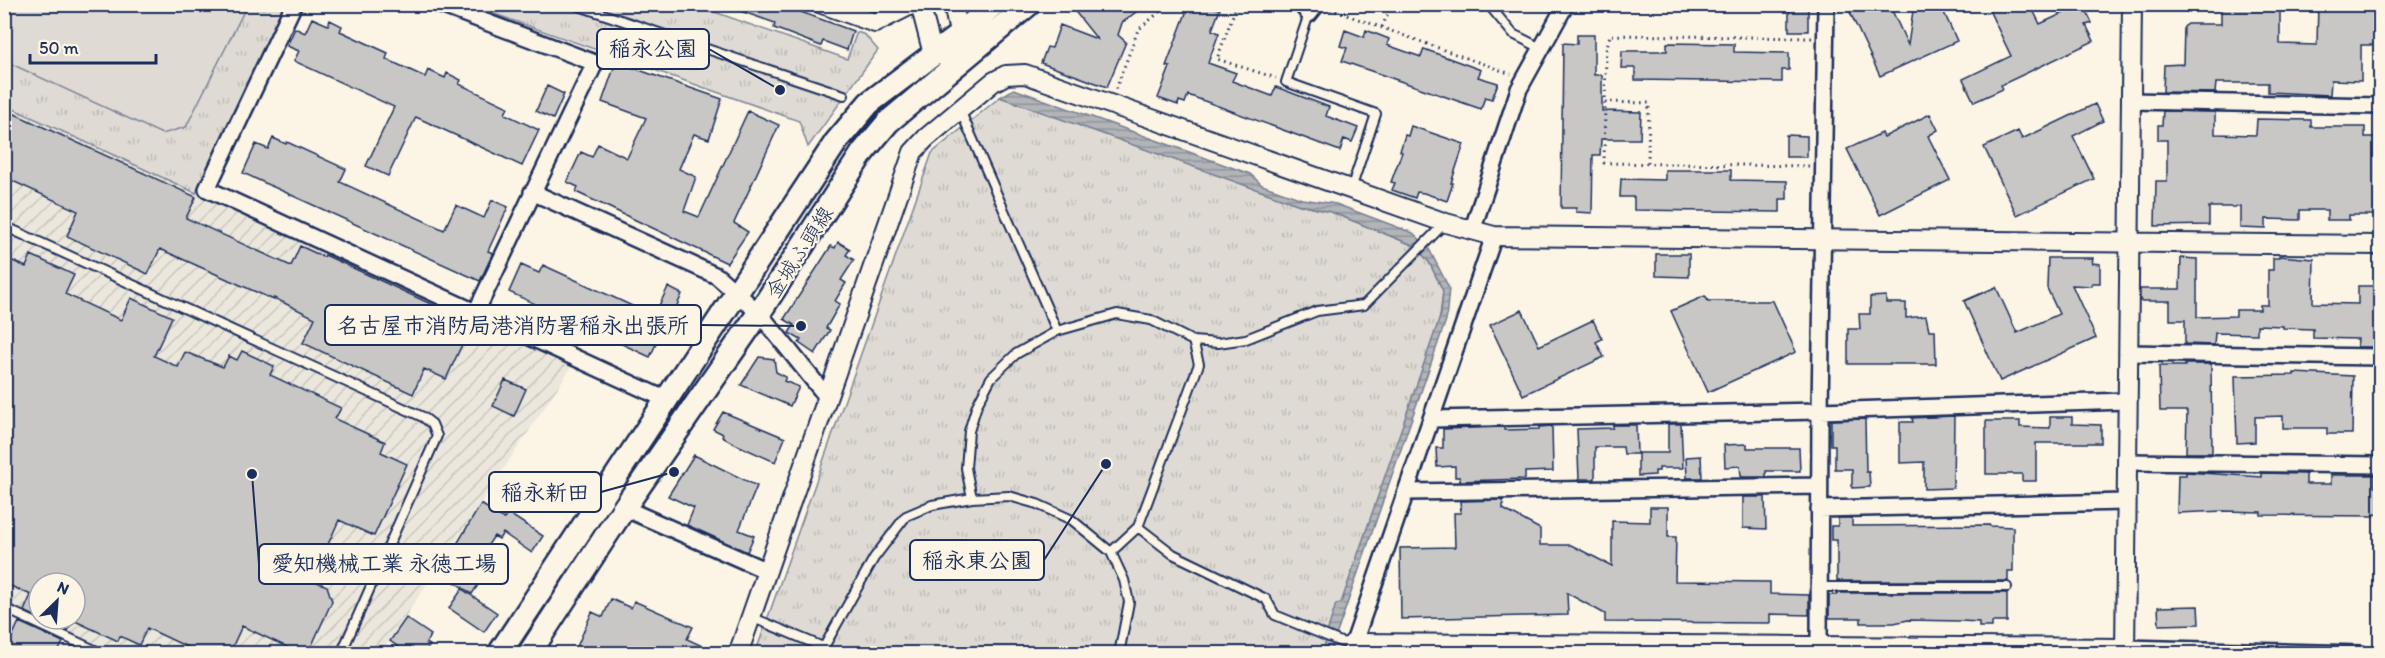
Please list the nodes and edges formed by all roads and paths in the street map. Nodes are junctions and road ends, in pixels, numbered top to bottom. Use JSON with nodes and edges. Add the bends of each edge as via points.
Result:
{"nodes":[{"id":1,"x":294,"y":4,"type":"edge"},
{"id":2,"x":438,"y":4,"type":"edge"},
{"id":3,"x":573,"y":4,"type":"edge"},
{"id":4,"x":822,"y":4,"type":"edge"},
{"id":5,"x":913,"y":4,"type":"edge"},
{"id":6,"x":920,"y":4,"type":"edge"},
{"id":7,"x":953,"y":4,"type":"edge"},
{"id":8,"x":994,"y":4,"type":"edge"},
{"id":9,"x":1029,"y":4,"type":"edge"},
{"id":10,"x":1169,"y":4,"type":"edge"},
{"id":11,"x":1237,"y":4,"type":"edge"},
{"id":12,"x":1392,"y":4,"type":"edge"},
{"id":13,"x":1488,"y":4,"type":"edge"},
{"id":14,"x":1566,"y":4,"type":"edge"},
{"id":15,"x":1826,"y":4,"type":"edge"},
{"id":16,"x":2132,"y":4,"type":"edge"},
{"id":17,"x":1311,"y":7,"type":"edge"},
{"id":18,"x":1382,"y":28,"type":"junction"},
{"id":19,"x":959,"y":35,"type":"junction"},
{"id":20,"x":1826,"y":38,"type":"junction"},
{"id":21,"x":1541,"y":48,"type":"junction"},
{"id":22,"x":933,"y":54,"type":"junction"},
{"id":23,"x":965,"y":59,"type":"junction"},
{"id":24,"x":1524,"y":79,"type":"junction"},
{"id":25,"x":1286,"y":82,"type":"junction"},
{"id":26,"x":844,"y":95,"type":"dead end"},
{"id":27,"x":2131,"y":101,"type":"junction"},
{"id":28,"x":1605,"y":102,"type":"junction"},
{"id":29,"x":1110,"y":103,"type":"junction"},
{"id":30,"x":2380,"y":106,"type":"edge"},
{"id":31,"x":960,"y":110,"type":"junction"},
{"id":32,"x":1648,"y":164,"type":"junction"},
{"id":33,"x":1823,"y":166,"type":"junction"},
{"id":34,"x":1351,"y":189,"type":"junction"},
{"id":35,"x":532,"y":192,"type":"junction"},
{"id":36,"x":1446,"y":223,"type":"junction"},
{"id":37,"x":4,"y":226,"type":"edge"},
{"id":38,"x":1472,"y":231,"type":"junction"},
{"id":39,"x":1494,"y":236,"type":"junction"},
{"id":40,"x":1822,"y":239,"type":"junction"},
{"id":41,"x":2129,"y":241,"type":"junction"},
{"id":42,"x":2380,"y":245,"type":"edge"},
{"id":43,"x":737,"y":292,"type":"junction"},
{"id":44,"x":477,"y":312,"type":"junction"},
{"id":45,"x":759,"y":313,"type":"junction"},
{"id":46,"x":1057,"y":331,"type":"junction"},
{"id":47,"x":1193,"y":341,"type":"junction"},
{"id":48,"x":2128,"y":353,"type":"junction"},
{"id":49,"x":2380,"y":357,"type":"edge"},
{"id":50,"x":828,"y":397,"type":"junction"},
{"id":51,"x":667,"y":400,"type":"junction"},
{"id":52,"x":2127,"y":401,"type":"junction"},
{"id":53,"x":1820,"y":411,"type":"junction"},
{"id":54,"x":1431,"y":419,"type":"junction"},
{"id":55,"x":2127,"y":462,"type":"junction"},
{"id":56,"x":2380,"y":465,"type":"edge"},
{"id":57,"x":1819,"y":486,"type":"junction"},
{"id":58,"x":1406,"y":492,"type":"junction"},
{"id":59,"x":972,"y":498,"type":"junction"},
{"id":60,"x":2126,"y":502,"type":"junction"},
{"id":61,"x":624,"y":508,"type":"junction"},
{"id":62,"x":1819,"y":509,"type":"junction"},
{"id":63,"x":1138,"y":527,"type":"junction"},
{"id":64,"x":1111,"y":552,"type":"junction"},
{"id":65,"x":767,"y":571,"type":"junction"},
{"id":66,"x":1819,"y":587,"type":"junction"},
{"id":67,"x":2007,"y":587,"type":"dead end"},
{"id":68,"x":4,"y":609,"type":"edge"},
{"id":69,"x":751,"y":617,"type":"junction"},
{"id":70,"x":1348,"y":646,"type":"edge"},
{"id":71,"x":1819,"y":646,"type":"junction"},
{"id":72,"x":821,"y":650,"type":"edge"},
{"id":73,"x":2125,"y":651,"type":"edge"},
{"id":74,"x":103,"y":654,"type":"edge"},
{"id":75,"x":341,"y":654,"type":"edge"},
{"id":76,"x":499,"y":654,"type":"edge"},
{"id":77,"x":528,"y":654,"type":"edge"},
{"id":78,"x":738,"y":654,"type":"edge"},
{"id":79,"x":1119,"y":654,"type":"edge"},
{"id":80,"x":2361,"y":654,"type":"edge"}],
"edges":[{"from":1,"to":44,"type":"street","via":[[207,189]]},
{"from":2,"to":35,"type":"street","via":[[595,63]]},
{"from":3,"to":26,"type":"lane"},
{"from":4,"to":5,"type":"street","via":[[875,23]]},
{"from":6,"to":22,"type":"street"},
{"from":7,"to":19,"type":"street"},
{"from":8,"to":19,"type":"main road","name":"金城ふ頭線"},
{"from":9,"to":23,"type":"main road","name":"金城ふ頭線"},
{"from":10,"to":29,"type":"path","via":[[1138,30]]},
{"from":11,"to":25,"type":"path","via":[[1217,59]]},
{"from":12,"to":18,"type":"path"},
{"from":13,"to":21,"type":"lane","via":[[1513,34]]},
{"from":14,"to":21,"type":"street"},
{"from":15,"to":20,"type":"street"},
{"from":16,"to":27,"type":"street"},
{"from":17,"to":18,"type":"path"},
{"from":17,"to":25,"type":"lane"},
{"from":18,"to":24,"type":"path"},
{"from":19,"to":22,"type":"main road","name":"金城ふ頭線"},
{"from":19,"to":23,"type":"street"},
{"from":20,"to":28,"type":"path","via":[[1610,35]]},
{"from":20,"to":33,"type":"street"},
{"from":21,"to":24,"type":"street"},
{"from":22,"to":23,"type":"street"},
{"from":22,"to":43,"type":"main road","name":"金城ふ頭線","via":[[868,102],[836,142]]},
{"from":23,"to":45,"type":"main road","name":"金城ふ頭線","via":[[888,123],[863,152]]},
{"from":24,"to":38,"type":"street"},
{"from":25,"to":34,"type":"lane","via":[[1376,114]]},
{"from":27,"to":30,"type":"street"},
{"from":27,"to":41,"type":"street"},
{"from":28,"to":32,"type":"path","via":[[1649,103]]},
{"from":28,"to":32,"type":"path","via":[[1604,163]]},
{"from":29,"to":31,"type":"street","via":[[1025,74],[1006,75],[993,81]]},
{"from":29,"to":34,"type":"street"},
{"from":31,"to":46,"type":"lane"},
{"from":31,"to":50,"type":"street","via":[[913,152]]},
{"from":32,"to":33,"type":"path"},
{"from":33,"to":40,"type":"street"},
{"from":34,"to":36,"type":"street"},
{"from":35,"to":43,"type":"street","via":[[717,276]]},
{"from":35,"to":44,"type":"street"},
{"from":36,"to":38,"type":"street"},
{"from":36,"to":47,"type":"lane","via":[[1364,305],[1317,311],[1246,339]]},
{"from":37,"to":75,"type":"lane","via":[[432,424],[437,436]]},
{"from":38,"to":39,"type":"street"},
{"from":39,"to":40,"type":"street"},
{"from":39,"to":54,"type":"street"},
{"from":40,"to":41,"type":"street"},
{"from":40,"to":53,"type":"street"},
{"from":41,"to":42,"type":"street"},
{"from":41,"to":48,"type":"street"},
{"from":43,"to":45,"type":"street"},
{"from":43,"to":51,"type":"main road","name":"金城ふ頭線"},
{"from":44,"to":51,"type":"street"},
{"from":45,"to":50,"type":"street"},
{"from":45,"to":61,"type":"main road","name":"金城ふ頭線"},
{"from":46,"to":47,"type":"lane","via":[[1117,314],[1151,320]]},
{"from":46,"to":59,"type":"lane","via":[[1016,354],[992,378],[977,405],[969,431],[966,468]]},
{"from":47,"to":63,"type":"lane","via":[[1199,364]]},
{"from":48,"to":49,"type":"street"},
{"from":48,"to":52,"type":"street"},
{"from":50,"to":65,"type":"street"},
{"from":51,"to":76,"type":"main road","name":"金城ふ頭線"},
{"from":52,"to":53,"type":"street"},
{"from":52,"to":55,"type":"street"},
{"from":53,"to":54,"type":"street"},
{"from":53,"to":57,"type":"street"},
{"from":54,"to":58,"type":"street"},
{"from":55,"to":56,"type":"street"},
{"from":55,"to":60,"type":"street"},
{"from":57,"to":58,"type":"street"},
{"from":57,"to":62,"type":"street"},
{"from":58,"to":70,"type":"street"},
{"from":59,"to":64,"type":"lane","via":[[1009,496],[1036,504],[1072,520]]},
{"from":59,"to":72,"type":"lane","via":[[932,505],[906,516],[874,558]]},
{"from":60,"to":62,"type":"street"},
{"from":60,"to":73,"type":"street"},
{"from":61,"to":65,"type":"street"},
{"from":61,"to":77,"type":"main road","name":"金城ふ頭線"},
{"from":62,"to":66,"type":"street"},
{"from":63,"to":64,"type":"lane"},
{"from":63,"to":70,"type":"lane","via":[[1173,554],[1266,599],[1275,615]]},
{"from":64,"to":79,"type":"lane","via":[[1129,602]]},
{"from":65,"to":69,"type":"street"},
{"from":66,"to":67,"type":"lane"},
{"from":66,"to":71,"type":"street"},
{"from":68,"to":74,"type":"lane"},
{"from":69,"to":72,"type":"lane"},
{"from":69,"to":78,"type":"street"},
{"from":70,"to":71,"type":"street"},
{"from":71,"to":73,"type":"street"},
{"from":73,"to":80,"type":"street"}]}
